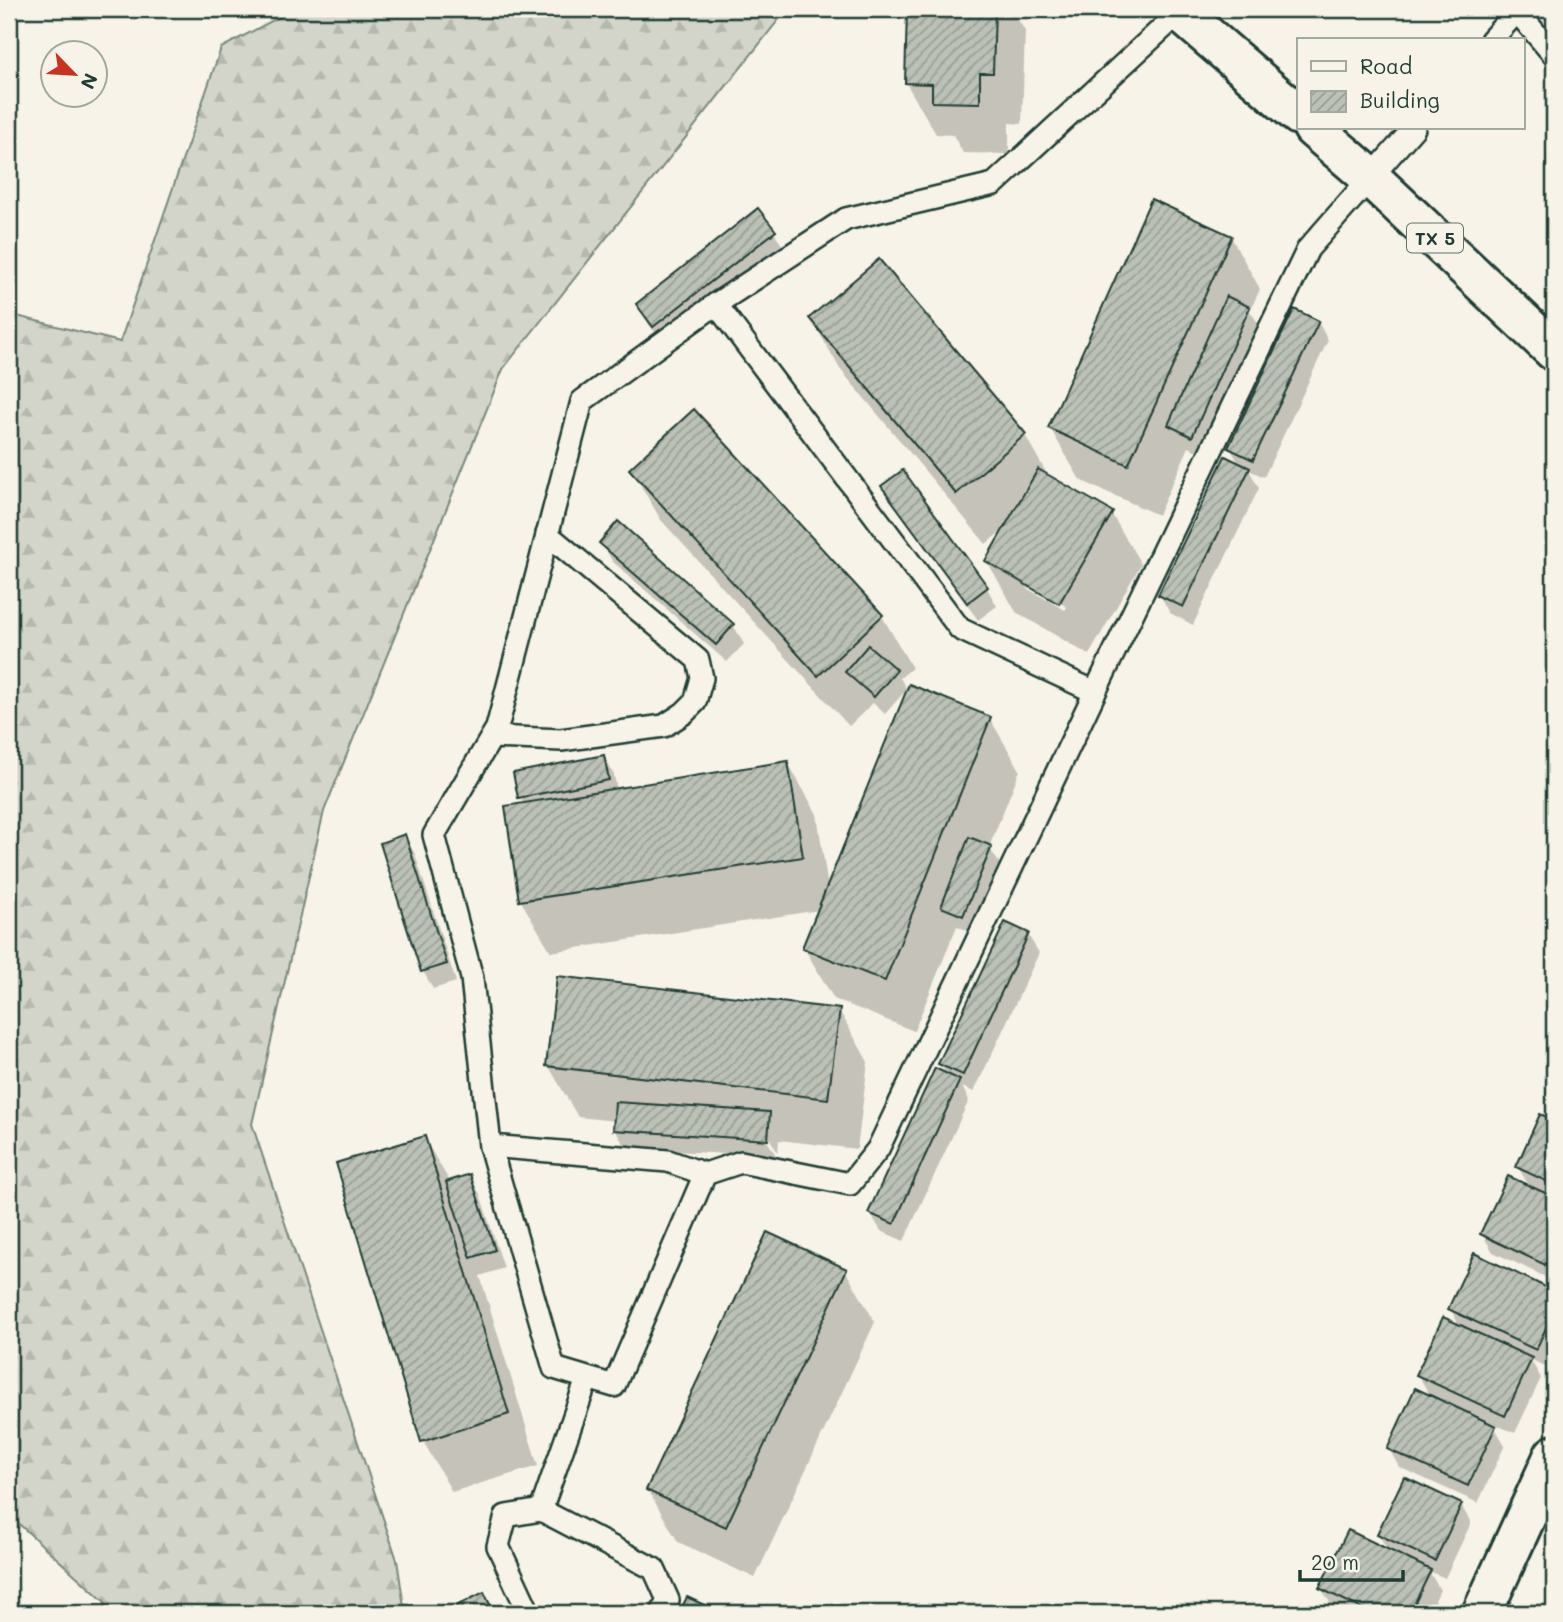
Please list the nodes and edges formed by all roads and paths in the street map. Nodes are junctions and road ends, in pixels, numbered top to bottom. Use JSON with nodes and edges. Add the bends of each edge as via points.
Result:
{"nodes":[{"id":1,"x":1178,"y":10,"type":"edge"},
{"id":2,"x":1517,"y":10,"type":"edge"},
{"id":3,"x":1494,"y":38,"type":"edge"},
{"id":4,"x":1554,"y":55,"type":"edge"},
{"id":5,"x":1297,"y":113,"type":"edge"},
{"id":6,"x":1315,"y":130,"type":"edge"},
{"id":7,"x":1413,"y":130,"type":"edge"},
{"id":8,"x":1371,"y":178,"type":"junction"},
{"id":9,"x":716,"y":304,"type":"junction"},
{"id":10,"x":1554,"y":351,"type":"edge"},
{"id":11,"x":547,"y":534,"type":"junction"},
{"id":12,"x":1095,"y":692,"type":"junction"},
{"id":13,"x":492,"y":737,"type":"junction"},
{"id":14,"x":490,"y":1146,"type":"junction"},
{"id":15,"x":705,"y":1174,"type":"junction"},
{"id":16,"x":587,"y":1379,"type":"junction"},
{"id":17,"x":1554,"y":1455,"type":"edge"},
{"id":18,"x":541,"y":1510,"type":"junction"},
{"id":19,"x":529,"y":1613,"type":"edge"},
{"id":20,"x":662,"y":1613,"type":"edge"},
{"id":21,"x":1482,"y":1613,"type":"edge"}],
"edges":[{"from":1,"to":5,"type":"main road"},
{"from":1,"to":9,"type":"lane","via":[[994,184],[846,219]]},
{"from":2,"to":3,"type":"lane"},
{"from":2,"to":4,"type":"lane"},
{"from":6,"to":8,"type":"main road","number":"TX 5"},
{"from":7,"to":8,"type":"lane"},
{"from":8,"to":10,"type":"main road","number":"TX 5"},
{"from":8,"to":12,"type":"lane","via":[[1308,249]]},
{"from":9,"to":11,"type":"lane","via":[[582,401]]},
{"from":9,"to":12,"type":"lane","via":[[960,629]]},
{"from":11,"to":13,"type":"lane"},
{"from":11,"to":13,"type":"lane","via":[[698,660],[702,678],[695,702],[664,726],[561,740]]},
{"from":12,"to":15,"type":"lane","via":[[878,1149],[850,1185],[741,1162]]},
{"from":13,"to":14,"type":"lane","via":[[434,835],[472,978]]},
{"from":14,"to":15,"type":"lane","via":[[668,1161]]},
{"from":14,"to":16,"type":"lane","via":[[554,1368]]},
{"from":15,"to":16,"type":"lane","via":[[614,1386]]},
{"from":16,"to":18,"type":"lane"},
{"from":17,"to":21,"type":"main road"},
{"from":18,"to":19,"type":"lane","via":[[506,1516],[498,1546]]},
{"from":18,"to":20,"type":"lane","via":[[654,1569],[668,1600]]}]}
